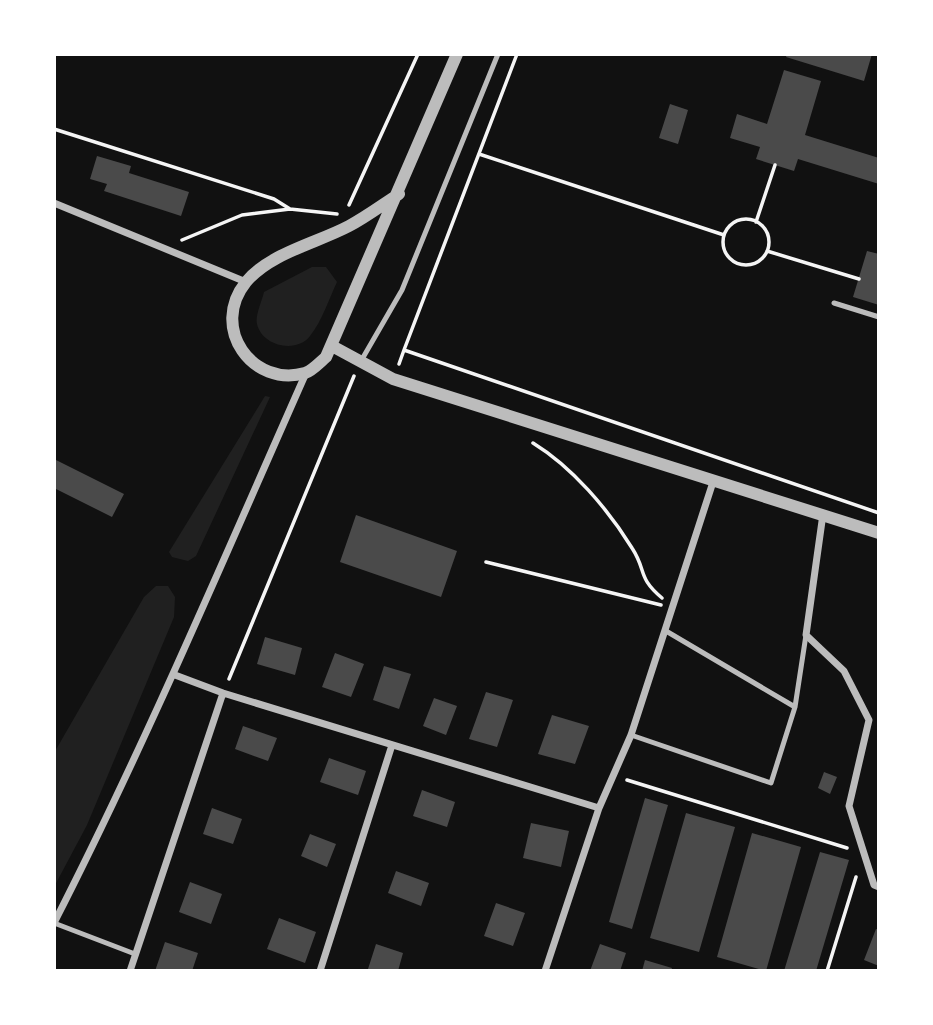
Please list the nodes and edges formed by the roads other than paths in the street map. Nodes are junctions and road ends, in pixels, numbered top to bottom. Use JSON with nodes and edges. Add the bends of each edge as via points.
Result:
{"nodes":[{"id":1,"x":457,"y":54,"type":"edge"},
{"id":2,"x":498,"y":54,"type":"edge"},
{"id":3,"x":399,"y":194,"type":"junction"},
{"id":4,"x":54,"y":203,"type":"edge"},
{"id":5,"x":246,"y":282,"type":"junction"},
{"id":6,"x":834,"y":303,"type":"dead end"},
{"id":7,"x":879,"y":317,"type":"edge"},
{"id":8,"x":332,"y":346,"type":"junction"},
{"id":9,"x":360,"y":361,"type":"junction"},
{"id":10,"x":306,"y":373,"type":"junction"},
{"id":11,"x":713,"y":482,"type":"junction"},
{"id":12,"x":823,"y":514,"type":"junction"},
{"id":13,"x":879,"y":533,"type":"edge"},
{"id":14,"x":666,"y":631,"type":"junction"},
{"id":15,"x":806,"y":635,"type":"junction"},
{"id":16,"x":175,"y":675,"type":"junction"},
{"id":17,"x":223,"y":693,"type":"junction"},
{"id":18,"x":795,"y":707,"type":"junction"},
{"id":19,"x":631,"y":735,"type":"junction"},
{"id":20,"x":391,"y":745,"type":"junction"},
{"id":21,"x":599,"y":808,"type":"junction"},
{"id":22,"x":879,"y":887,"type":"edge"},
{"id":23,"x":54,"y":923,"type":"edge"},
{"id":24,"x":135,"y":954,"type":"junction"},
{"id":25,"x":130,"y":971,"type":"edge"},
{"id":26,"x":320,"y":971,"type":"edge"},
{"id":27,"x":545,"y":971,"type":"edge"}],
"edges":[{"from":1,"to":3,"type":"street"},
{"from":2,"to":9,"type":"lane","via":[[402,290]]},
{"from":3,"to":5,"type":"street","via":[[352,225],[264,266]]},
{"from":3,"to":8,"type":"street"},
{"from":4,"to":5,"type":"street"},
{"from":5,"to":10,"type":"street","via":[[233,305],[234,341],[245,355],[277,373]]},
{"from":6,"to":7,"type":"lane"},
{"from":8,"to":9,"type":"street"},
{"from":8,"to":10,"type":"street"},
{"from":9,"to":11,"type":"street","via":[[393,379]]},
{"from":10,"to":16,"type":"street"},
{"from":11,"to":12,"type":"street"},
{"from":11,"to":14,"type":"street"},
{"from":12,"to":13,"type":"street"},
{"from":12,"to":15,"type":"street"},
{"from":14,"to":18,"type":"lane"},
{"from":14,"to":19,"type":"street"},
{"from":15,"to":18,"type":"lane"},
{"from":15,"to":22,"type":"street","via":[[844,671],[869,720],[849,806],[874,885]]},
{"from":16,"to":17,"type":"street"},
{"from":16,"to":23,"type":"street"},
{"from":17,"to":20,"type":"street"},
{"from":17,"to":24,"type":"street"},
{"from":18,"to":19,"type":"lane","via":[[771,783]]},
{"from":19,"to":21,"type":"street"},
{"from":20,"to":21,"type":"street"},
{"from":20,"to":26,"type":"street"},
{"from":21,"to":27,"type":"street"},
{"from":23,"to":24,"type":"lane"},
{"from":24,"to":25,"type":"street"}]}
